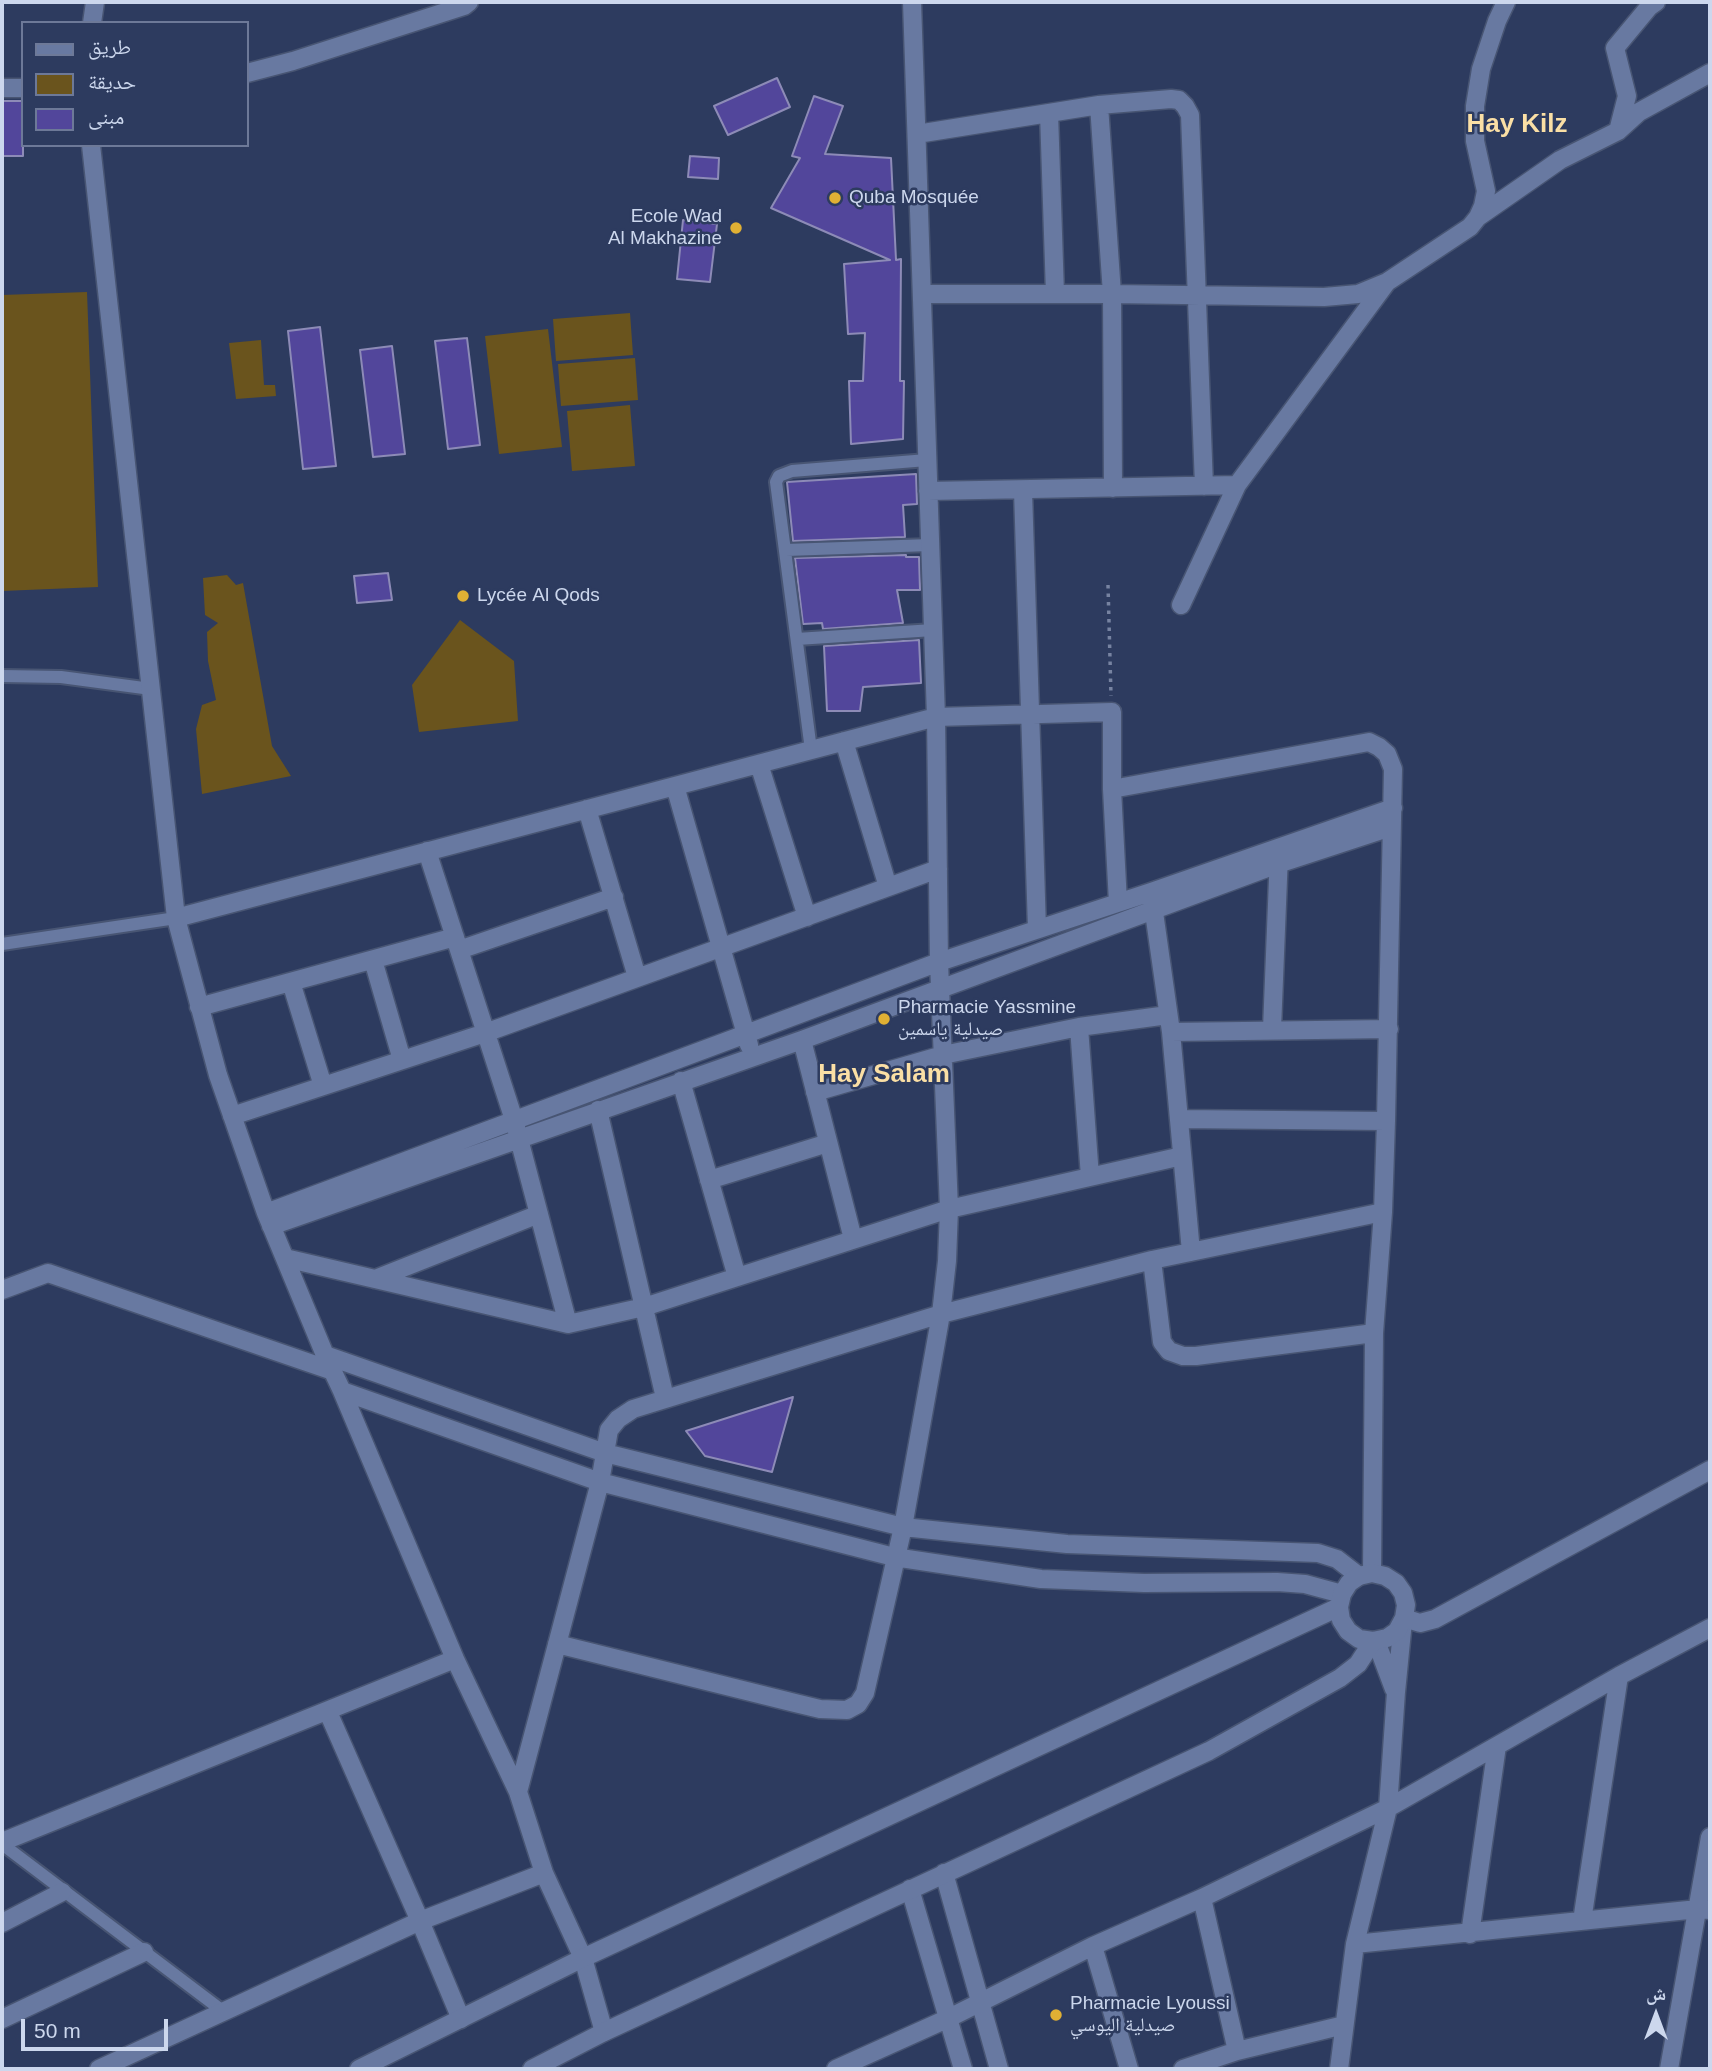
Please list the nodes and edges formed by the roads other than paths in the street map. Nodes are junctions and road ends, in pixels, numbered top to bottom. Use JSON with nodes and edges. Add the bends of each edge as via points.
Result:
{"nodes":[{"id":1,"x":95,"y":2,"type":"edge"},
{"id":2,"x":469,"y":2,"type":"edge"},
{"id":3,"x":912,"y":2,"type":"edge"},
{"id":4,"x":1506,"y":2,"type":"edge"},
{"id":5,"x":1656,"y":2,"type":"edge"},
{"id":6,"x":92,"y":21,"type":"edge"},
{"id":7,"x":1710,"y":73,"type":"edge"},
{"id":8,"x":248,"y":74,"type":"edge"},
{"id":9,"x":2,"y":88,"type":"edge"},
{"id":10,"x":21,"y":88,"type":"edge"},
{"id":11,"x":1100,"y":105,"type":"junction"},
{"id":12,"x":1049,"y":113,"type":"junction"},
{"id":13,"x":1618,"y":131,"type":"junction"},
{"id":14,"x":917,"y":134,"type":"junction"},
{"id":15,"x":92,"y":147,"type":"edge"},
{"id":16,"x":1478,"y":217,"type":"junction"},
{"id":17,"x":1387,"y":282,"type":"junction"},
{"id":18,"x":922,"y":294,"type":"junction"},
{"id":19,"x":1055,"y":294,"type":"junction"},
{"id":20,"x":1112,"y":294,"type":"junction"},
{"id":21,"x":1198,"y":296,"type":"junction"},
{"id":22,"x":928,"y":460,"type":"junction"},
{"id":23,"x":1237,"y":485,"type":"junction"},
{"id":24,"x":1204,"y":486,"type":"junction"},
{"id":25,"x":1114,"y":488,"type":"junction"},
{"id":26,"x":928,"y":491,"type":"junction"},
{"id":27,"x":1023,"y":491,"type":"junction"},
{"id":28,"x":930,"y":545,"type":"junction"},
{"id":29,"x":786,"y":550,"type":"junction"},
{"id":30,"x":1181,"y":605,"type":"dead end"},
{"id":31,"x":933,"y":630,"type":"junction"},
{"id":32,"x":797,"y":639,"type":"junction"},
{"id":33,"x":2,"y":676,"type":"edge"},
{"id":34,"x":151,"y":689,"type":"junction"},
{"id":35,"x":1030,"y":714,"type":"junction"},
{"id":36,"x":936,"y":717,"type":"junction"},
{"id":37,"x":844,"y":741,"type":"junction"},
{"id":38,"x":811,"y":750,"type":"junction"},
{"id":39,"x":759,"y":764,"type":"junction"},
{"id":40,"x":675,"y":786,"type":"junction"},
{"id":41,"x":1112,"y":789,"type":"junction"},
{"id":42,"x":1392,"y":808,"type":"junction"},
{"id":43,"x":587,"y":809,"type":"junction"},
{"id":44,"x":1391,"y":827,"type":"junction"},
{"id":45,"x":427,"y":851,"type":"junction"},
{"id":46,"x":1279,"y":856,"type":"junction"},
{"id":47,"x":938,"y":869,"type":"junction"},
{"id":48,"x":888,"y":887,"type":"junction"},
{"id":49,"x":614,"y":897,"type":"junction"},
{"id":50,"x":1152,"y":900,"type":"junction"},
{"id":51,"x":1118,"y":903,"type":"junction"},
{"id":52,"x":807,"y":917,"type":"junction"},
{"id":53,"x":176,"y":918,"type":"junction"},
{"id":54,"x":1037,"y":929,"type":"junction"},
{"id":55,"x":2,"y":944,"type":"edge"},
{"id":56,"x":457,"y":944,"type":"junction"},
{"id":57,"x":721,"y":947,"type":"junction"},
{"id":58,"x":373,"y":960,"type":"junction"},
{"id":59,"x":939,"y":962,"type":"junction"},
{"id":60,"x":637,"y":978,"type":"junction"},
{"id":61,"x":291,"y":982,"type":"junction"},
{"id":62,"x":940,"y":987,"type":"junction"},
{"id":63,"x":200,"y":1007,"type":"junction"},
{"id":64,"x":1170,"y":1023,"type":"junction"},
{"id":65,"x":1079,"y":1027,"type":"junction"},
{"id":66,"x":1272,"y":1029,"type":"junction"},
{"id":67,"x":1389,"y":1029,"type":"junction"},
{"id":68,"x":485,"y":1032,"type":"junction"},
{"id":69,"x":746,"y":1034,"type":"junction"},
{"id":70,"x":802,"y":1040,"type":"junction"},
{"id":71,"x":943,"y":1055,"type":"junction"},
{"id":72,"x":753,"y":1057,"type":"junction"},
{"id":73,"x":402,"y":1060,"type":"junction"},
{"id":74,"x":681,"y":1081,"type":"junction"},
{"id":75,"x":323,"y":1086,"type":"junction"},
{"id":76,"x":815,"y":1092,"type":"junction"},
{"id":77,"x":598,"y":1110,"type":"junction"},
{"id":78,"x":232,"y":1116,"type":"junction"},
{"id":79,"x":1179,"y":1119,"type":"junction"},
{"id":80,"x":1386,"y":1121,"type":"junction"},
{"id":81,"x":516,"y":1129,"type":"junction"},
{"id":82,"x":828,"y":1143,"type":"junction"},
{"id":83,"x":1182,"y":1156,"type":"junction"},
{"id":84,"x":1090,"y":1177,"type":"junction"},
{"id":85,"x":709,"y":1180,"type":"junction"},
{"id":86,"x":949,"y":1209,"type":"junction"},
{"id":87,"x":1383,"y":1212,"type":"junction"},
{"id":88,"x":539,"y":1214,"type":"junction"},
{"id":89,"x":269,"y":1219,"type":"junction"},
{"id":90,"x":853,"y":1239,"type":"junction"},
{"id":91,"x":1191,"y":1252,"type":"junction"},
{"id":92,"x":285,"y":1258,"type":"junction"},
{"id":93,"x":1152,"y":1261,"type":"junction"},
{"id":94,"x":737,"y":1277,"type":"junction"},
{"id":95,"x":375,"y":1279,"type":"junction"},
{"id":96,"x":2,"y":1290,"type":"edge"},
{"id":97,"x":644,"y":1307,"type":"junction"},
{"id":98,"x":941,"y":1314,"type":"junction"},
{"id":99,"x":568,"y":1324,"type":"junction"},
{"id":100,"x":1374,"y":1333,"type":"junction"},
{"id":101,"x":325,"y":1355,"type":"junction"},
{"id":102,"x":333,"y":1371,"type":"junction"},
{"id":103,"x":342,"y":1391,"type":"junction"},
{"id":104,"x":665,"y":1398,"type":"junction"},
{"id":105,"x":605,"y":1453,"type":"junction"},
{"id":106,"x":1710,"y":1470,"type":"edge"},
{"id":107,"x":600,"y":1482,"type":"junction"},
{"id":108,"x":903,"y":1527,"type":"junction"},
{"id":109,"x":894,"y":1557,"type":"junction"},
{"id":110,"x":1366,"y":1575,"type":"junction"},
{"id":111,"x":1340,"y":1600,"type":"junction"},
{"id":112,"x":1404,"y":1620,"type":"junction"},
{"id":113,"x":1710,"y":1628,"type":"edge"},
{"id":114,"x":1374,"y":1641,"type":"junction"},
{"id":115,"x":557,"y":1644,"type":"junction"},
{"id":116,"x":455,"y":1659,"type":"junction"},
{"id":117,"x":1619,"y":1676,"type":"junction"},
{"id":118,"x":1396,"y":1692,"type":"junction"},
{"id":119,"x":328,"y":1712,"type":"junction"},
{"id":120,"x":1497,"y":1746,"type":"junction"},
{"id":121,"x":518,"y":1792,"type":"junction"},
{"id":122,"x":1388,"y":1808,"type":"junction"},
{"id":123,"x":1710,"y":1837,"type":"edge"},
{"id":124,"x":2,"y":1843,"type":"edge"},
{"id":125,"x":544,"y":1873,"type":"junction"},
{"id":126,"x":944,"y":1873,"type":"junction"},
{"id":127,"x":910,"y":1889,"type":"junction"},
{"id":128,"x":62,"y":1892,"type":"junction"},
{"id":129,"x":1202,"y":1898,"type":"junction"},
{"id":130,"x":1704,"y":1910,"type":"edge"},
{"id":131,"x":420,"y":1921,"type":"junction"},
{"id":132,"x":1582,"y":1921,"type":"junction"},
{"id":133,"x":2,"y":1923,"type":"edge"},
{"id":134,"x":1470,"y":1934,"type":"junction"},
{"id":135,"x":1355,"y":1944,"type":"junction"},
{"id":136,"x":1093,"y":1946,"type":"junction"},
{"id":137,"x":144,"y":1951,"type":"junction"},
{"id":138,"x":583,"y":1958,"type":"junction"},
{"id":139,"x":980,"y":2003,"type":"junction"},
{"id":140,"x":224,"y":2012,"type":"junction"},
{"id":141,"x":948,"y":2018,"type":"junction"},
{"id":142,"x":2,"y":2019,"type":"edge"},
{"id":143,"x":461,"y":2019,"type":"junction"},
{"id":144,"x":1344,"y":2025,"type":"junction"},
{"id":145,"x":604,"y":2032,"type":"junction"},
{"id":146,"x":1237,"y":2052,"type":"junction"},
{"id":147,"x":99,"y":2069,"type":"edge"},
{"id":148,"x":359,"y":2069,"type":"edge"},
{"id":149,"x":532,"y":2069,"type":"edge"},
{"id":150,"x":836,"y":2069,"type":"edge"},
{"id":151,"x":963,"y":2069,"type":"edge"},
{"id":152,"x":999,"y":2069,"type":"edge"},
{"id":153,"x":1129,"y":2069,"type":"edge"},
{"id":154,"x":1183,"y":2069,"type":"edge"},
{"id":155,"x":1339,"y":2069,"type":"edge"},
{"id":156,"x":1669,"y":2069,"type":"edge"}],
"edges":[{"from":1,"to":6,"type":"street"},
{"from":2,"to":8,"type":"street"},
{"from":3,"to":14,"type":"street"},
{"from":4,"to":16,"type":"street","via":[[1481,69],[1475,106],[1475,141],[1486,191]]},
{"from":5,"to":13,"type":"street","via":[[1615,48],[1627,96]]},
{"from":7,"to":13,"type":"street","via":[[1639,112]]},
{"from":9,"to":10,"type":"street"},
{"from":11,"to":12,"type":"street"},
{"from":11,"to":20,"type":"street"},
{"from":11,"to":21,"type":"street","via":[[1171,99],[1178,100],[1190,115]]},
{"from":12,"to":14,"type":"street"},
{"from":12,"to":19,"type":"street"},
{"from":13,"to":16,"type":"street","via":[[1560,160]]},
{"from":14,"to":18,"type":"street"},
{"from":15,"to":34,"type":"street"},
{"from":16,"to":17,"type":"street","via":[[1471,227]]},
{"from":17,"to":21,"type":"street","via":[[1358,294],[1324,297]]},
{"from":17,"to":23,"type":"street"},
{"from":18,"to":19,"type":"street"},
{"from":18,"to":22,"type":"street"},
{"from":19,"to":20,"type":"street"},
{"from":20,"to":21,"type":"street"},
{"from":20,"to":25,"type":"street"},
{"from":21,"to":24,"type":"street"},
{"from":22,"to":26,"type":"street"},
{"from":22,"to":29,"type":"lane","via":[[792,471],[779,476],[776,482]]},
{"from":23,"to":24,"type":"street"},
{"from":23,"to":30,"type":"street"},
{"from":24,"to":25,"type":"street"},
{"from":25,"to":27,"type":"street"},
{"from":26,"to":27,"type":"street"},
{"from":26,"to":28,"type":"street"},
{"from":27,"to":35,"type":"street"},
{"from":28,"to":29,"type":"lane"},
{"from":28,"to":31,"type":"street"},
{"from":29,"to":32,"type":"lane"},
{"from":31,"to":32,"type":"lane"},
{"from":31,"to":36,"type":"street"},
{"from":32,"to":38,"type":"lane"},
{"from":33,"to":34,"type":"lane","via":[[61,677]]},
{"from":34,"to":53,"type":"street"},
{"from":35,"to":36,"type":"street"},
{"from":35,"to":41,"type":"street","via":[[1112,712]]},
{"from":35,"to":54,"type":"street"},
{"from":36,"to":37,"type":"street"},
{"from":36,"to":47,"type":"street"},
{"from":37,"to":38,"type":"street"},
{"from":37,"to":48,"type":"street"},
{"from":38,"to":39,"type":"street"},
{"from":39,"to":40,"type":"street"},
{"from":39,"to":52,"type":"street"},
{"from":40,"to":43,"type":"street"},
{"from":40,"to":57,"type":"street"},
{"from":41,"to":42,"type":"street","via":[[1369,742],[1387,754],[1393,769]]},
{"from":41,"to":51,"type":"street"},
{"from":42,"to":44,"type":"street"},
{"from":42,"to":46,"type":"street"},
{"from":43,"to":45,"type":"street"},
{"from":43,"to":49,"type":"street"},
{"from":44,"to":46,"type":"street"},
{"from":44,"to":67,"type":"street"},
{"from":45,"to":53,"type":"street"},
{"from":45,"to":56,"type":"street"},
{"from":46,"to":50,"type":"street"},
{"from":46,"to":66,"type":"street"},
{"from":47,"to":48,"type":"street"},
{"from":47,"to":59,"type":"street"},
{"from":48,"to":52,"type":"street"},
{"from":49,"to":56,"type":"street"},
{"from":49,"to":60,"type":"street"},
{"from":50,"to":51,"type":"street"},
{"from":50,"to":62,"type":"street"},
{"from":50,"to":64,"type":"street"},
{"from":51,"to":54,"type":"street"},
{"from":52,"to":57,"type":"street"},
{"from":53,"to":55,"type":"lane"},
{"from":53,"to":63,"type":"street"},
{"from":54,"to":59,"type":"street"},
{"from":56,"to":58,"type":"street"},
{"from":56,"to":68,"type":"street"},
{"from":57,"to":60,"type":"street"},
{"from":57,"to":69,"type":"street"},
{"from":58,"to":61,"type":"street"},
{"from":58,"to":73,"type":"street"},
{"from":59,"to":62,"type":"street"},
{"from":59,"to":69,"type":"street"},
{"from":60,"to":68,"type":"street"},
{"from":61,"to":63,"type":"street"},
{"from":61,"to":75,"type":"street"},
{"from":62,"to":70,"type":"street"},
{"from":62,"to":71,"type":"street"},
{"from":63,"to":78,"type":"street"},
{"from":64,"to":65,"type":"street"},
{"from":64,"to":66,"type":"street"},
{"from":64,"to":79,"type":"street"},
{"from":65,"to":71,"type":"street"},
{"from":65,"to":84,"type":"street"},
{"from":66,"to":67,"type":"street"},
{"from":67,"to":80,"type":"street"},
{"from":68,"to":73,"type":"street"},
{"from":68,"to":81,"type":"street"},
{"from":69,"to":72,"type":"street"},
{"from":69,"to":81,"type":"street"},
{"from":70,"to":72,"type":"street"},
{"from":70,"to":76,"type":"street"},
{"from":71,"to":76,"type":"street"},
{"from":71,"to":86,"type":"street"},
{"from":72,"to":74,"type":"street"},
{"from":73,"to":75,"type":"street"},
{"from":74,"to":77,"type":"street"},
{"from":74,"to":85,"type":"street"},
{"from":75,"to":78,"type":"street"},
{"from":76,"to":82,"type":"street"},
{"from":77,"to":81,"type":"street"},
{"from":77,"to":97,"type":"street"},
{"from":78,"to":89,"type":"street"},
{"from":79,"to":80,"type":"street"},
{"from":79,"to":83,"type":"street"},
{"from":80,"to":87,"type":"street"},
{"from":81,"to":88,"type":"street"},
{"from":81,"to":89,"type":"street"},
{"from":82,"to":85,"type":"street"},
{"from":82,"to":90,"type":"street"},
{"from":83,"to":84,"type":"street"},
{"from":83,"to":91,"type":"street"},
{"from":84,"to":86,"type":"street"},
{"from":85,"to":94,"type":"street"},
{"from":86,"to":90,"type":"street"},
{"from":86,"to":98,"type":"street"},
{"from":87,"to":91,"type":"street"},
{"from":87,"to":100,"type":"street"},
{"from":88,"to":95,"type":"street"},
{"from":88,"to":99,"type":"street"},
{"from":89,"to":92,"type":"street"},
{"from":90,"to":94,"type":"street"},
{"from":91,"to":93,"type":"street"},
{"from":92,"to":95,"type":"street"},
{"from":92,"to":101,"type":"street"},
{"from":93,"to":98,"type":"street"},
{"from":93,"to":100,"type":"street","via":[[1161,1342],[1183,1356]]},
{"from":94,"to":97,"type":"street"},
{"from":95,"to":99,"type":"street"},
{"from":96,"to":102,"type":"street","via":[[48,1273]]},
{"from":97,"to":99,"type":"street"},
{"from":97,"to":104,"type":"street"},
{"from":98,"to":104,"type":"street"},
{"from":98,"to":108,"type":"street"},
{"from":100,"to":110,"type":"street"},
{"from":101,"to":102,"type":"street"},
{"from":101,"to":105,"type":"street"},
{"from":102,"to":103,"type":"street"},
{"from":103,"to":107,"type":"street"},
{"from":103,"to":116,"type":"street"},
{"from":104,"to":105,"type":"street","via":[[618,1419],[609,1430]]},
{"from":105,"to":107,"type":"street"},
{"from":105,"to":108,"type":"street"},
{"from":106,"to":112,"type":"street","via":[[1435,1619],[1420,1623]]},
{"from":107,"to":109,"type":"street"},
{"from":107,"to":115,"type":"street"},
{"from":108,"to":109,"type":"street"},
{"from":108,"to":110,"type":"street","via":[[1067,1544],[1318,1553]]},
{"from":109,"to":111,"type":"street","via":[[1041,1579],[1305,1584]]},
{"from":109,"to":115,"type":"street","via":[[865,1693],[847,1710],[820,1709]]},
{"from":110,"to":111,"type":"street","via":[[1349,1583]]},
{"from":110,"to":112,"type":"street","via":[[1385,1576],[1396,1583],[1406,1605]]},
{"from":111,"to":114,"type":"street","via":[[1341,1620],[1348,1631],[1359,1639]]},
{"from":111,"to":138,"type":"street"},
{"from":112,"to":114,"type":"street","via":[[1387,1638]]},
{"from":112,"to":118,"type":"street"},
{"from":113,"to":117,"type":"street"},
{"from":114,"to":118,"type":"street"},
{"from":114,"to":126,"type":"street","via":[[1358,1664],[1340,1678],[1209,1751]]},
{"from":115,"to":121,"type":"street"},
{"from":116,"to":119,"type":"street"},
{"from":116,"to":121,"type":"street"},
{"from":117,"to":120,"type":"street"},
{"from":117,"to":132,"type":"street"},
{"from":118,"to":122,"type":"street"},
{"from":119,"to":124,"type":"street"},
{"from":119,"to":131,"type":"street"},
{"from":120,"to":122,"type":"street"},
{"from":120,"to":134,"type":"street"},
{"from":121,"to":125,"type":"street"},
{"from":122,"to":129,"type":"street"},
{"from":122,"to":135,"type":"street"},
{"from":123,"to":130,"type":"street"},
{"from":124,"to":128,"type":"lane"},
{"from":125,"to":131,"type":"street"},
{"from":125,"to":138,"type":"street"},
{"from":126,"to":127,"type":"street"},
{"from":126,"to":139,"type":"street"},
{"from":127,"to":141,"type":"street"},
{"from":127,"to":145,"type":"street"},
{"from":128,"to":133,"type":"street"},
{"from":128,"to":137,"type":"lane"},
{"from":129,"to":136,"type":"street"},
{"from":129,"to":146,"type":"street"},
{"from":130,"to":132,"type":"street"},
{"from":130,"to":156,"type":"street"},
{"from":131,"to":140,"type":"street"},
{"from":131,"to":143,"type":"street"},
{"from":132,"to":134,"type":"street"},
{"from":134,"to":135,"type":"street"},
{"from":135,"to":144,"type":"street"},
{"from":136,"to":139,"type":"street"},
{"from":136,"to":153,"type":"street"},
{"from":137,"to":140,"type":"lane"},
{"from":137,"to":142,"type":"street"},
{"from":138,"to":143,"type":"street"},
{"from":138,"to":145,"type":"street"},
{"from":139,"to":141,"type":"street"},
{"from":139,"to":152,"type":"street"},
{"from":140,"to":147,"type":"street"},
{"from":141,"to":150,"type":"street"},
{"from":141,"to":151,"type":"street"},
{"from":143,"to":148,"type":"street"},
{"from":144,"to":146,"type":"street"},
{"from":144,"to":155,"type":"street"},
{"from":145,"to":149,"type":"street"},
{"from":146,"to":154,"type":"street"}]}
